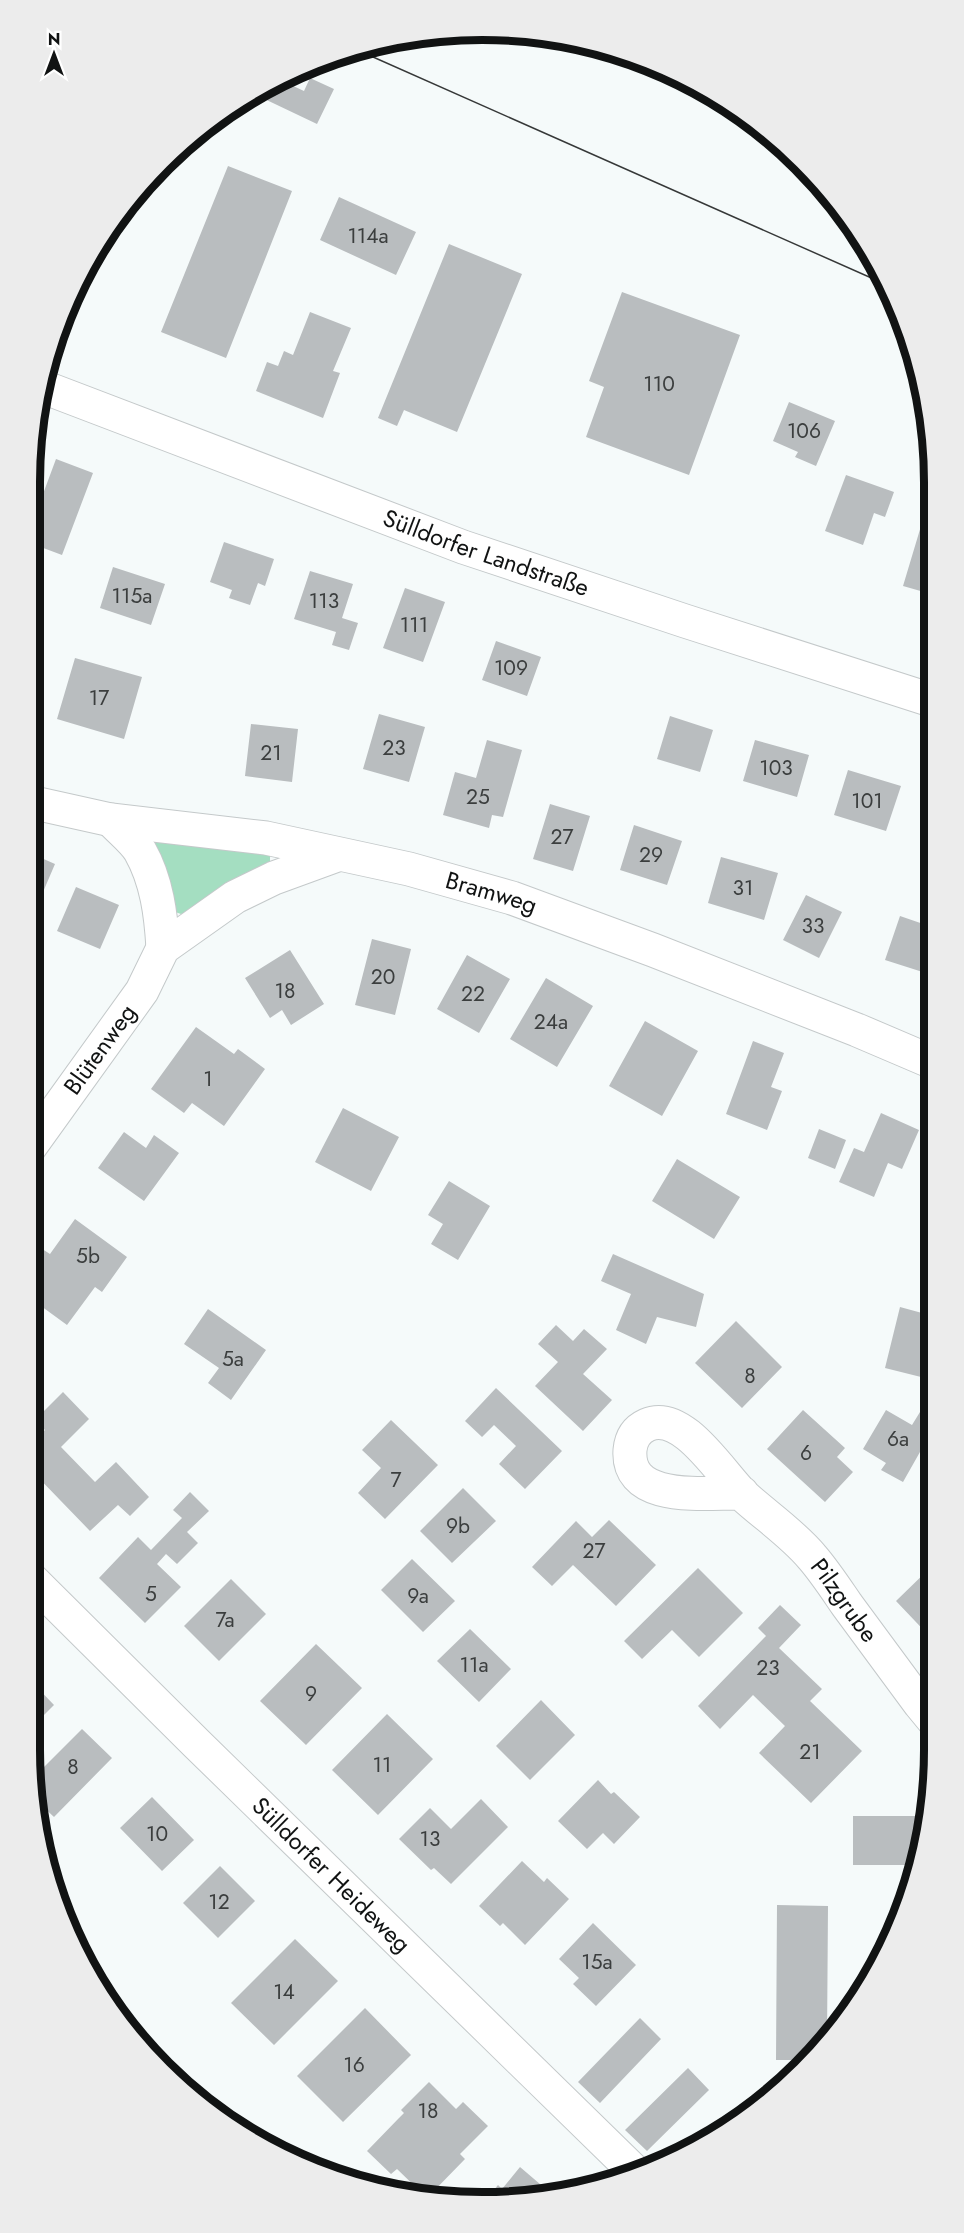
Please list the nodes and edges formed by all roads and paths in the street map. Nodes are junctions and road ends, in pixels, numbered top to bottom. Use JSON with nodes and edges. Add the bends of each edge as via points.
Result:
{"nodes":[{"id":1,"x":50,"y":390,"type":"edge"},
{"id":2,"x":924,"y":698,"type":"edge"},
{"id":3,"x":40,"y":804,"type":"edge"},
{"id":4,"x":111,"y":820,"type":"junction"},
{"id":5,"x":337,"y":855,"type":"junction"},
{"id":6,"x":163,"y":948,"type":"junction"},
{"id":7,"x":924,"y":1059,"type":"edge"},
{"id":8,"x":40,"y":1133,"type":"edge"},
{"id":9,"x":742,"y":1493,"type":"dead end"},
{"id":10,"x":40,"y":1588,"type":"edge"},
{"id":11,"x":924,"y":1709,"type":"edge"},
{"id":12,"x":630,"y":2167,"type":"edge"}],
"edges":[{"from":1,"to":2,"type":"street","name":"Sülldorfer Landstraße","via":[[463,547]]},
{"from":3,"to":4,"type":"street","name":"Bramweg"},
{"from":4,"to":5,"type":"street","name":"Bramweg","via":[[267,838]]},
{"from":4,"to":6,"type":"street","via":[[139,850],[152,881]]},
{"from":5,"to":6,"type":"street","name":"Blütenweg","via":[[235,897]]},
{"from":5,"to":7,"type":"street","name":"Bramweg","via":[[409,869],[512,898]]},
{"from":6,"to":8,"type":"street","name":"Blütenweg","via":[[142,991]]},
{"from":9,"to":11,"type":"street","name":"Pilzgrube","via":[[811,1555]]},
{"from":10,"to":12,"type":"street","name":"Sülldorfer Heideweg"}]}
